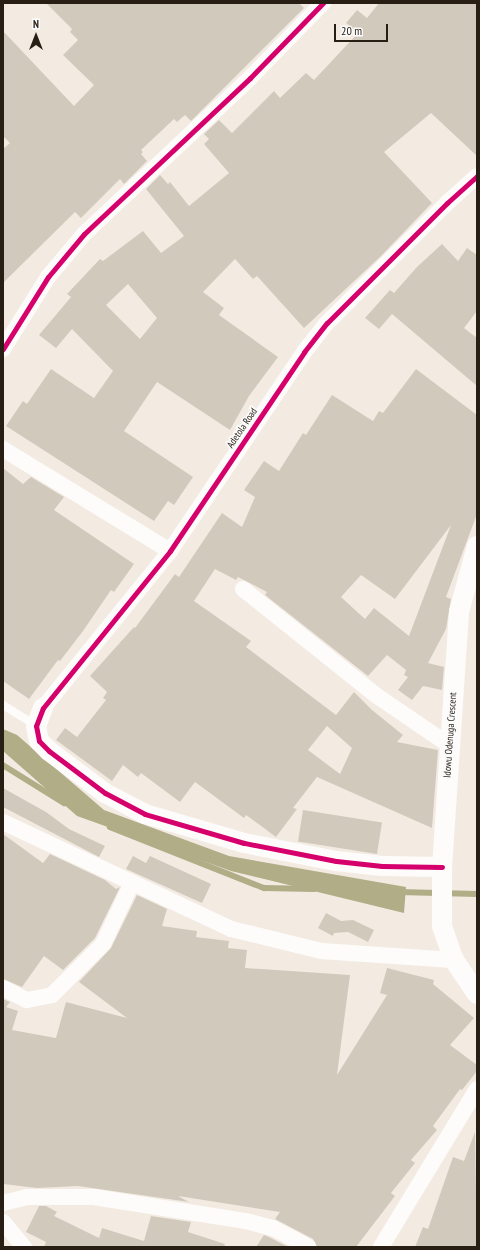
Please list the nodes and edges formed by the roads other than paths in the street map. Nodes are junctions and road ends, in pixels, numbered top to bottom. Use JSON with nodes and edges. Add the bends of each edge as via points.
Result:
{"nodes":[{"id":1,"x":323,"y":3,"type":"edge"},
{"id":2,"x":477,"y":176,"type":"edge"},
{"id":3,"x":3,"y":350,"type":"edge"},
{"id":4,"x":3,"y":449,"type":"edge"},
{"id":5,"x":477,"y":546,"type":"edge"},
{"id":6,"x":170,"y":551,"type":"junction"},
{"id":7,"x":243,"y":589,"type":"dead end"},
{"id":8,"x":3,"y":705,"type":"edge"},
{"id":9,"x":39,"y":717,"type":"junction"},
{"id":10,"x":449,"y":744,"type":"junction"},
{"id":11,"x":3,"y":822,"type":"edge"},
{"id":12,"x":442,"y":867,"type":"junction"},
{"id":13,"x":132,"y":883,"type":"junction"},
{"id":14,"x":454,"y":960,"type":"junction"},
{"id":15,"x":3,"y":988,"type":"edge"},
{"id":16,"x":477,"y":994,"type":"edge"},
{"id":17,"x":477,"y":1089,"type":"edge"},
{"id":18,"x":3,"y":1203,"type":"edge"},
{"id":19,"x":3,"y":1222,"type":"edge"},
{"id":20,"x":24,"y":1247,"type":"edge"},
{"id":21,"x":308,"y":1247,"type":"edge"},
{"id":22,"x":381,"y":1247,"type":"edge"}],
"edges":[{"from":1,"to":3,"type":"street","via":[[250,78],[84,234],[48,277]]},
{"from":2,"to":6,"type":"street","name":"Adetola Road","via":[[441,208],[327,322]]},
{"from":4,"to":6,"type":"street"},
{"from":5,"to":10,"type":"street","name":"Idowu Odenuga Crescent","via":[[460,612]]},
{"from":6,"to":9,"type":"street","name":"Adetola Road"},
{"from":7,"to":10,"type":"street","via":[[338,667]]},
{"from":8,"to":9,"type":"lane"},
{"from":9,"to":12,"type":"street","via":[[39,741],[49,751],[105,793],[145,814],[244,843],[321,858],[382,866]]},
{"from":10,"to":12,"type":"street","name":"Idowu Odenuga Crescent"},
{"from":11,"to":13,"type":"street"},
{"from":12,"to":14,"type":"street","name":"Idowu Odenuga Crescent","via":[[442,926]]},
{"from":13,"to":14,"type":"street","via":[[231,929],[291,945],[321,951]]},
{"from":13,"to":15,"type":"street","via":[[103,944],[52,996],[28,1000]]},
{"from":14,"to":16,"type":"street","name":"Idowu Odenuga Crescent"},
{"from":17,"to":22,"type":"street"},
{"from":18,"to":21,"type":"street","via":[[27,1196],[94,1197],[253,1222],[273,1228]]},
{"from":19,"to":20,"type":"street"}]}
